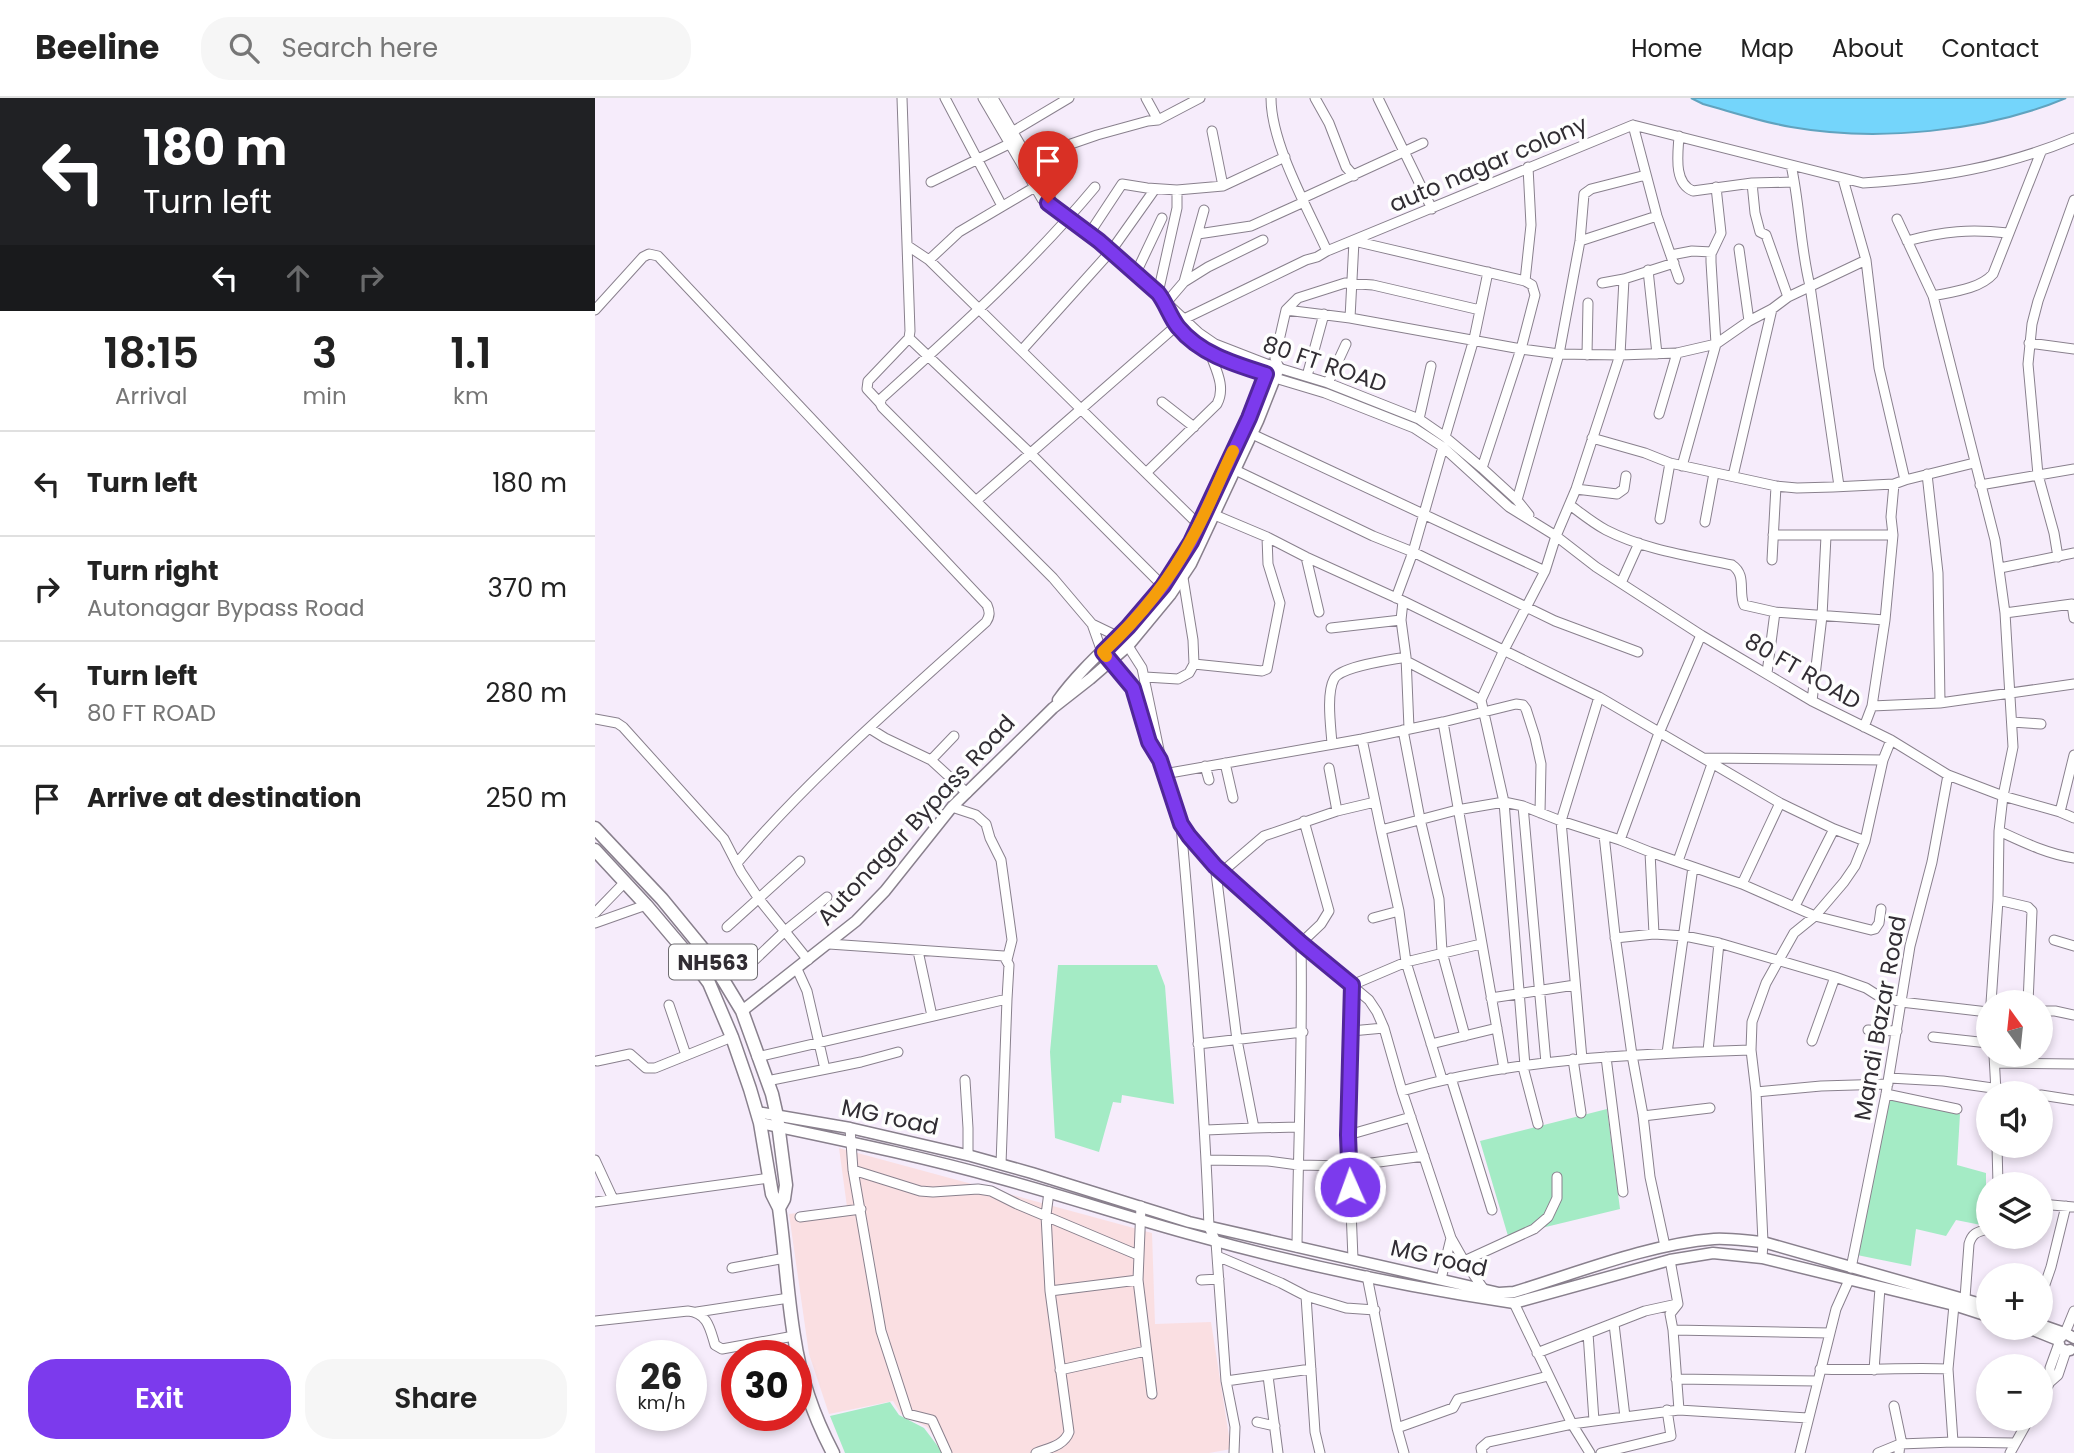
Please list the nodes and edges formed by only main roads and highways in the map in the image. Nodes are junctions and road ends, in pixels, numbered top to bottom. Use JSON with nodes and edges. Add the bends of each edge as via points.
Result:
{"nodes":[{"id":1,"x":1231,"y":468,"type":"junction"},
{"id":2,"x":1210,"y":513,"type":"junction"},
{"id":3,"x":1167,"y":590,"type":"junction"},
{"id":4,"x":1053,"y":708,"type":"junction"},
{"id":5,"x":595,"y":828,"type":"edge"},
{"id":6,"x":595,"y":850,"type":"edge"},
{"id":7,"x":742,"y":1011,"type":"junction"},
{"id":8,"x":759,"y":1117,"type":"junction"},
{"id":9,"x":778,"y":1121,"type":"junction"},
{"id":10,"x":779,"y":1209,"type":"junction"},
{"id":11,"x":1976,"y":1302,"type":"edge"},
{"id":12,"x":1976,"y":1312,"type":"edge"},
{"id":13,"x":829,"y":1452,"type":"edge"}],
"edges":[{"from":1,"to":1,"type":"main road","name":"Autonagar Bypass Road","via":[[1249,418],[1272,371],[1252,434]]},
{"from":1,"to":2,"type":"main road","name":"Autonagar Bypass Road"},
{"from":2,"to":3,"type":"main road","name":"Autonagar Bypass Road","via":[[1199,525]]},
{"from":2,"to":3,"type":"main road","name":"Autonagar Bypass Road","via":[[1183,578]]},
{"from":3,"to":4,"type":"main road","name":"Autonagar Bypass Road","via":[[1065,690]]},
{"from":3,"to":4,"type":"main road","name":"Autonagar Bypass Road","via":[[1128,646]]},
{"from":4,"to":7,"type":"main road","name":"Autonagar Bypass Road","via":[[952,807],[856,921]]},
{"from":5,"to":7,"type":"highway","number":"NH563","via":[[708,955]]},
{"from":6,"to":8,"type":"highway","number":"NH563","via":[[709,983]]},
{"from":7,"to":9,"type":"highway","number":"NH563"},
{"from":8,"to":9,"type":"main road","name":"MG road"},
{"from":8,"to":10,"type":"highway","number":"NH563","via":[[772,1194]]},
{"from":9,"to":10,"type":"highway","number":"NH563","via":[[786,1185]]},
{"from":9,"to":11,"type":"main road","name":"MG road","via":[[850,1128],[968,1155],[1209,1227],[1499,1293],[1665,1246],[1715,1239],[1763,1242]]},
{"from":9,"to":12,"type":"main road","name":"MG road","via":[[1049,1192],[1216,1242],[1493,1300],[1514,1303],[1670,1260],[1713,1253],[1762,1258]]},
{"from":10,"to":13,"type":"highway","number":"NH563","via":[[801,1371]]}]}
